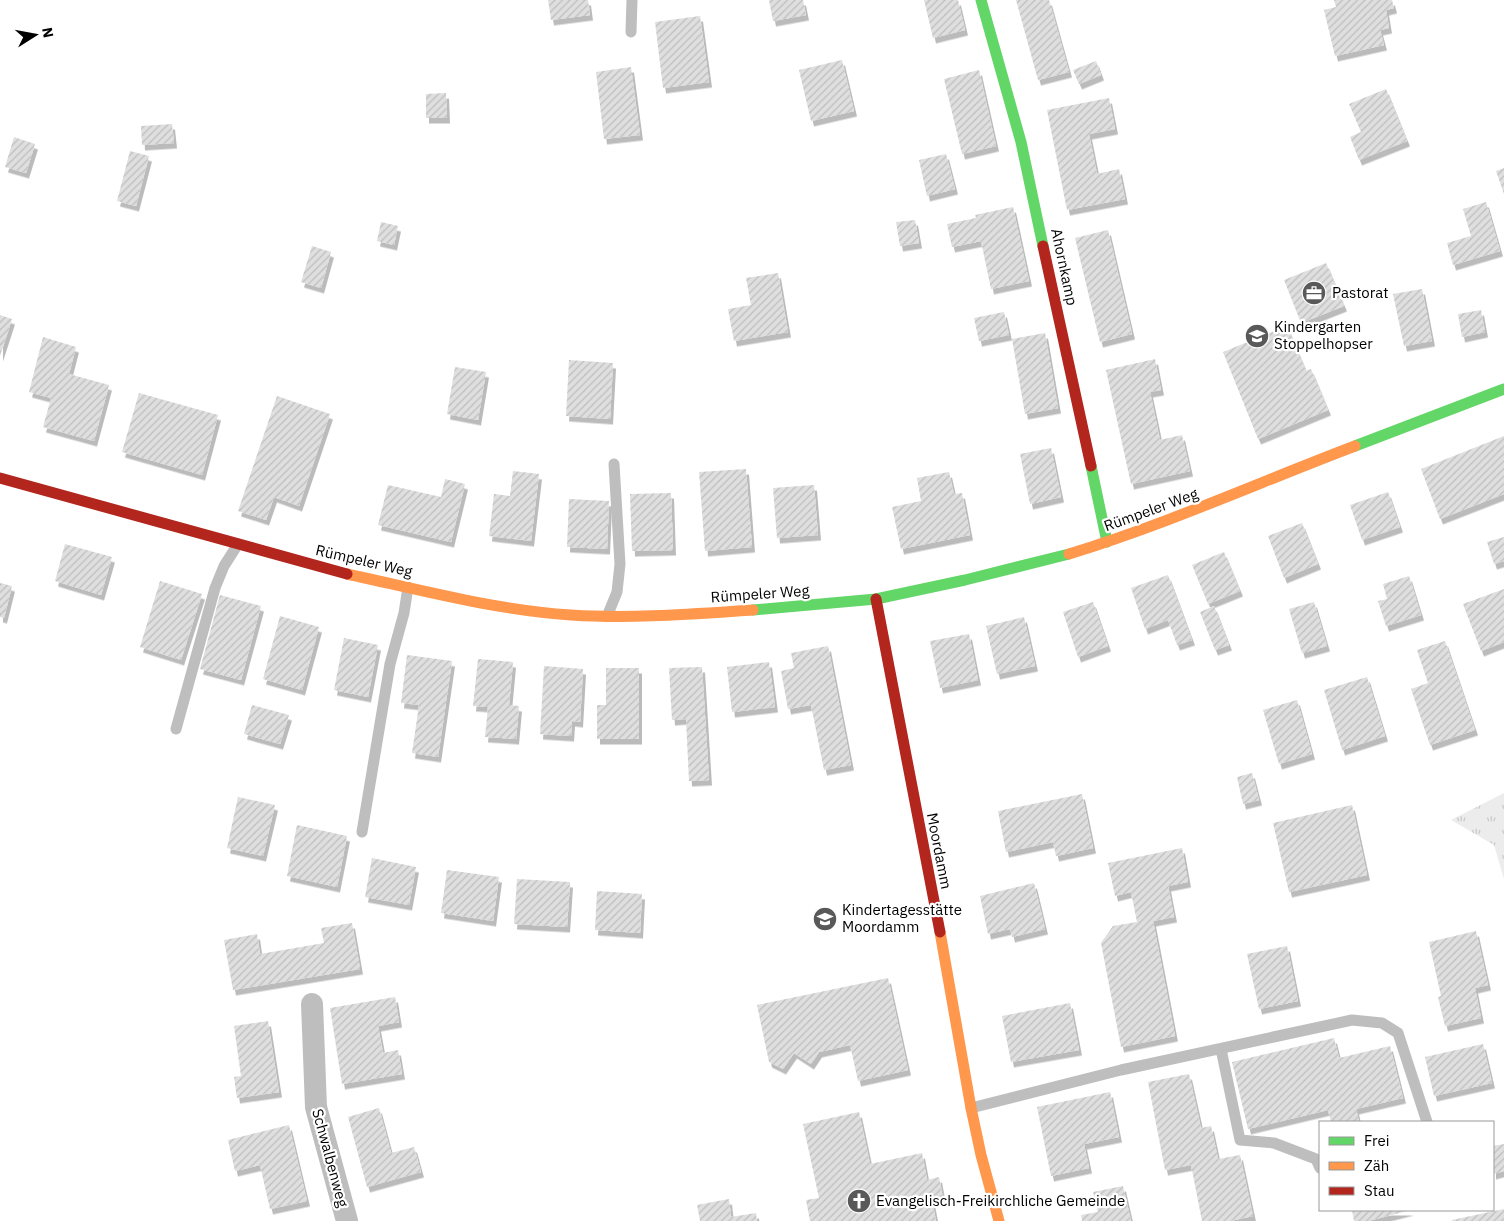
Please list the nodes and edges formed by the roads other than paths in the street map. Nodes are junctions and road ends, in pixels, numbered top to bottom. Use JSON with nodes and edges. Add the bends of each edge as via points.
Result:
{"nodes":[{"id":1,"x":632,"y":0,"type":"edge"},
{"id":2,"x":981,"y":0,"type":"edge"},
{"id":3,"x":631,"y":32,"type":"dead end"},
{"id":4,"x":1504,"y":389,"type":"edge"},
{"id":5,"x":614,"y":464,"type":"dead end"},
{"id":6,"x":0,"y":478,"type":"edge"},
{"id":7,"x":1107,"y":542,"type":"junction"},
{"id":8,"x":238,"y":544,"type":"junction"},
{"id":9,"x":408,"y":587,"type":"junction"},
{"id":10,"x":876,"y":600,"type":"junction"},
{"id":11,"x":607,"y":616,"type":"junction"},
{"id":12,"x":176,"y":729,"type":"dead end"},
{"id":13,"x":362,"y":832,"type":"dead end"},
{"id":14,"x":312,"y":1004,"type":"dead end"},
{"id":15,"x":1221,"y":1049,"type":"junction"},
{"id":16,"x":971,"y":1108,"type":"junction"},
{"id":17,"x":1427,"y":1121,"type":"edge"},
{"id":18,"x":1319,"y":1166,"type":"edge"},
{"id":19,"x":348,"y":1221,"type":"edge"},
{"id":20,"x":1000,"y":1221,"type":"edge"}],
"edges":[{"from":1,"to":3,"type":"lane"},
{"from":2,"to":7,"type":"street","name":"Ahornkamp","via":[[1021,142]]},
{"from":4,"to":7,"type":"street","name":"Rümpeler Weg"},
{"from":5,"to":11,"type":"lane","via":[[620,564],[617,592]]},
{"from":6,"to":8,"type":"street","name":"Rümpeler Weg"},
{"from":7,"to":10,"type":"street","name":"Rümpeler Weg","via":[[1048,560]]},
{"from":8,"to":9,"type":"street","name":"Rümpeler Weg","via":[[338,572]]},
{"from":8,"to":12,"type":"lane","via":[[215,588]]},
{"from":9,"to":11,"type":"street","name":"Rümpeler Weg","via":[[493,606]]},
{"from":9,"to":13,"type":"lane","via":[[390,664]]},
{"from":10,"to":11,"type":"street","name":"Rümpeler Weg","via":[[662,616]]},
{"from":10,"to":16,"type":"street","name":"Moordamm"},
{"from":14,"to":19,"type":"street","name":"Schwalbenweg","via":[[316,1107]]},
{"from":15,"to":16,"type":"lane","via":[[1120,1070]]},
{"from":15,"to":17,"type":"lane","via":[[1352,1020],[1382,1023],[1398,1033]]},
{"from":15,"to":18,"type":"lane","via":[[1240,1140],[1274,1143],[1316,1159]]},
{"from":16,"to":20,"type":"street","name":"Moordamm"}]}
